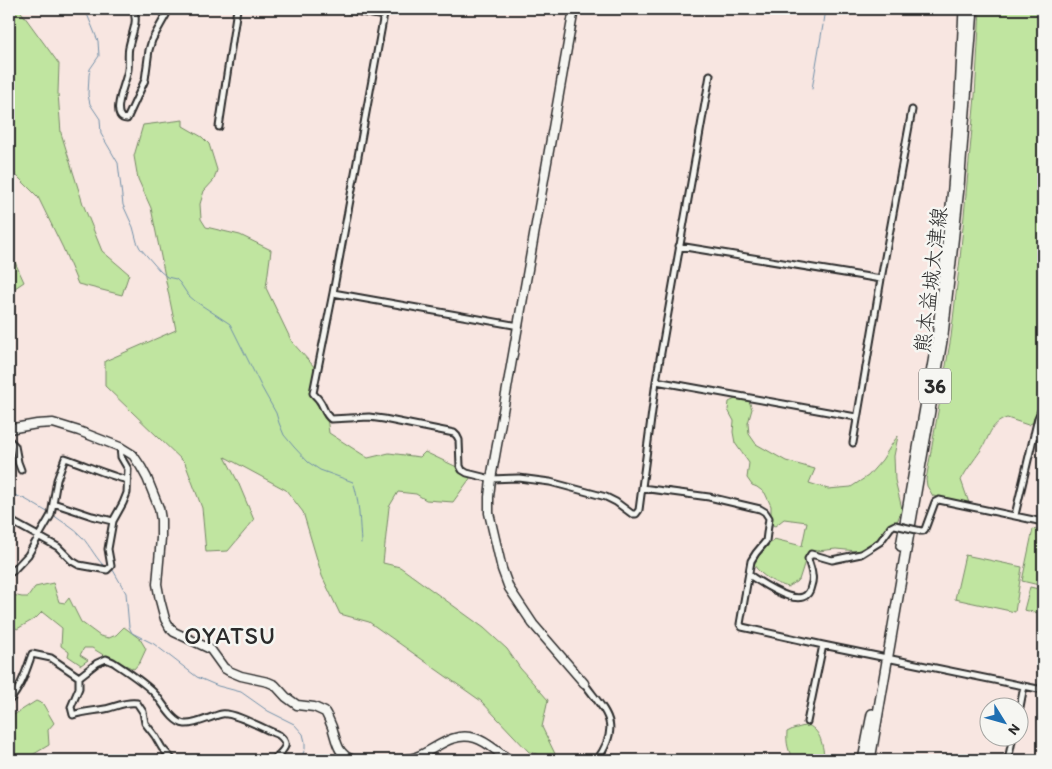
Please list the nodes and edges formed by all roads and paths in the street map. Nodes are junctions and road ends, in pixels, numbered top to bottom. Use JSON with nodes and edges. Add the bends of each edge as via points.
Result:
{"nodes":[{"id":1,"x":132,"y":9,"type":"edge"},
{"id":2,"x":167,"y":9,"type":"edge"},
{"id":3,"x":237,"y":9,"type":"edge"},
{"id":4,"x":344,"y":9,"type":"edge"},
{"id":5,"x":385,"y":9,"type":"edge"},
{"id":6,"x":574,"y":9,"type":"edge"},
{"id":7,"x":964,"y":9,"type":"edge"},
{"id":8,"x":972,"y":9,"type":"edge"},
{"id":9,"x":384,"y":16,"type":"junction"},
{"id":10,"x":710,"y":75,"type":"dead end"},
{"id":11,"x":912,"y":110,"type":"dead end"},
{"id":12,"x":219,"y":127,"type":"dead end"},
{"id":13,"x":679,"y":246,"type":"junction"},
{"id":14,"x":881,"y":279,"type":"junction"},
{"id":15,"x":333,"y":293,"type":"junction"},
{"id":16,"x":518,"y":326,"type":"junction"},
{"id":17,"x":656,"y":381,"type":"junction"},
{"id":18,"x":1043,"y":406,"type":"edge"},
{"id":19,"x":856,"y":417,"type":"junction"},
{"id":20,"x":9,"y":429,"type":"edge"},
{"id":21,"x":1034,"y":434,"type":"junction"},
{"id":22,"x":1043,"y":436,"type":"edge"},
{"id":23,"x":9,"y":440,"type":"edge"},
{"id":24,"x":853,"y":443,"type":"dead end"},
{"id":25,"x":120,"y":448,"type":"junction"},
{"id":26,"x":21,"y":470,"type":"dead end"},
{"id":27,"x":491,"y":479,"type":"junction"},
{"id":28,"x":128,"y":480,"type":"junction"},
{"id":29,"x":642,"y":488,"type":"junction"},
{"id":30,"x":53,"y":503,"type":"junction"},
{"id":31,"x":1015,"y":516,"type":"junction"},
{"id":32,"x":9,"y":520,"type":"edge"},
{"id":33,"x":113,"y":521,"type":"junction"},
{"id":34,"x":1043,"y":522,"type":"edge"},
{"id":35,"x":39,"y":536,"type":"junction"},
{"id":36,"x":9,"y":570,"type":"edge"},
{"id":37,"x":749,"y":575,"type":"junction"},
{"id":38,"x":823,"y":645,"type":"junction"},
{"id":39,"x":885,"y":658,"type":"junction"},
{"id":40,"x":79,"y":677,"type":"junction"},
{"id":41,"x":584,"y":683,"type":"joint"},
{"id":42,"x":1024,"y":686,"type":"junction"},
{"id":43,"x":1043,"y":690,"type":"edge"},
{"id":44,"x":1022,"y":696,"type":"edge"},
{"id":45,"x":9,"y":701,"type":"edge"},
{"id":46,"x":807,"y":722,"type":"dead end"},
{"id":47,"x":1011,"y":746,"type":"edge"},
{"id":48,"x":348,"y":759,"type":"edge"},
{"id":49,"x":172,"y":760,"type":"edge"},
{"id":50,"x":274,"y":760,"type":"edge"},
{"id":51,"x":401,"y":760,"type":"edge"},
{"id":52,"x":511,"y":760,"type":"edge"},
{"id":53,"x":597,"y":760,"type":"edge"},
{"id":54,"x":863,"y":760,"type":"edge"},
{"id":55,"x":870,"y":760,"type":"edge"},
{"id":56,"x":1008,"y":760,"type":"edge"}],
"edges":[{"from":1,"to":2,"type":"street","via":[[135,25],[118,109],[119,116],[124,119],[131,113],[145,80],[152,40]]},
{"from":3,"to":12,"type":"street"},
{"from":4,"to":9,"type":"street"},
{"from":5,"to":9,"type":"street"},
{"from":6,"to":16,"type":"street"},
{"from":7,"to":39,"type":"main road","name":"熊本益城大津線","number":"36","via":[[953,188],[936,339],[904,522]]},
{"from":8,"to":39,"type":"main road","name":"熊本益城大津線","number":"36","via":[[959,187],[943,336]]},
{"from":9,"to":15,"type":"street"},
{"from":10,"to":13,"type":"street"},
{"from":11,"to":14,"type":"street"},
{"from":13,"to":14,"type":"street"},
{"from":13,"to":17,"type":"street"},
{"from":14,"to":19,"type":"street"},
{"from":15,"to":16,"type":"street"},
{"from":15,"to":27,"type":"street","via":[[313,393],[327,416],[332,419],[384,418],[454,433],[462,470]]},
{"from":16,"to":27,"type":"street"},
{"from":17,"to":19,"type":"street"},
{"from":17,"to":29,"type":"street"},
{"from":18,"to":21,"type":"street"},
{"from":19,"to":24,"type":"street"},
{"from":20,"to":25,"type":"street","via":[[53,423]]},
{"from":21,"to":22,"type":"street"},
{"from":21,"to":31,"type":"street"},
{"from":23,"to":26,"type":"street","via":[[15,446]]},
{"from":25,"to":28,"type":"street","via":[[121,458],[128,469]]},
{"from":25,"to":48,"type":"street","via":[[137,460],[159,508],[157,584],[170,628],[208,648],[229,671],[268,682],[298,705],[326,712],[338,747]]},
{"from":27,"to":29,"type":"street","via":[[550,482],[606,497],[632,514],[639,510]]},
{"from":27,"to":41,"type":"street","via":[[489,513],[509,588],[533,624]]},
{"from":28,"to":30,"type":"street","via":[[65,458]]},
{"from":28,"to":33,"type":"street","via":[[123,504]]},
{"from":29,"to":37,"type":"street","via":[[709,497],[765,512],[770,518],[766,541],[751,561]]},
{"from":30,"to":33,"type":"street"},
{"from":30,"to":35,"type":"street","via":[[51,515]]},
{"from":31,"to":34,"type":"street"},
{"from":31,"to":37,"type":"street","bridge":true,"via":[[939,500],[935,502],[923,531],[895,525],[880,542],[862,554],[832,560],[811,554],[808,559],[813,576],[810,591],[798,599],[781,594]]},
{"from":32,"to":35,"type":"street"},
{"from":33,"to":35,"type":"street","via":[[108,549],[111,566],[106,570],[79,565],[58,546]]},
{"from":35,"to":36,"type":"street","via":[[28,555],[12,572]]},
{"from":37,"to":38,"type":"street","via":[[742,627]]},
{"from":38,"to":39,"type":"street"},
{"from":38,"to":46,"type":"street"},
{"from":39,"to":42,"type":"street"},
{"from":39,"to":54,"type":"main road","name":"熊本益城大津線","number":"36"},
{"from":39,"to":55,"type":"main road","name":"熊本益城大津線","number":"36"},
{"from":40,"to":45,"type":"street","via":[[51,658],[32,654],[21,683]]},
{"from":40,"to":49,"type":"street","via":[[79,688],[71,707],[73,715],[137,703],[145,722]]},
{"from":40,"to":50,"type":"street","via":[[106,659],[114,662],[155,693],[179,722],[194,723],[224,714],[279,735],[286,743]]},
{"from":41,"to":53,"type":"street","via":[[605,711],[611,726],[610,737]]},
{"from":42,"to":43,"type":"street"},
{"from":42,"to":44,"type":"street"},
{"from":47,"to":56,"type":"street"},
{"from":51,"to":52,"type":"street","via":[[417,757],[447,740],[466,736],[476,738]]}]}
